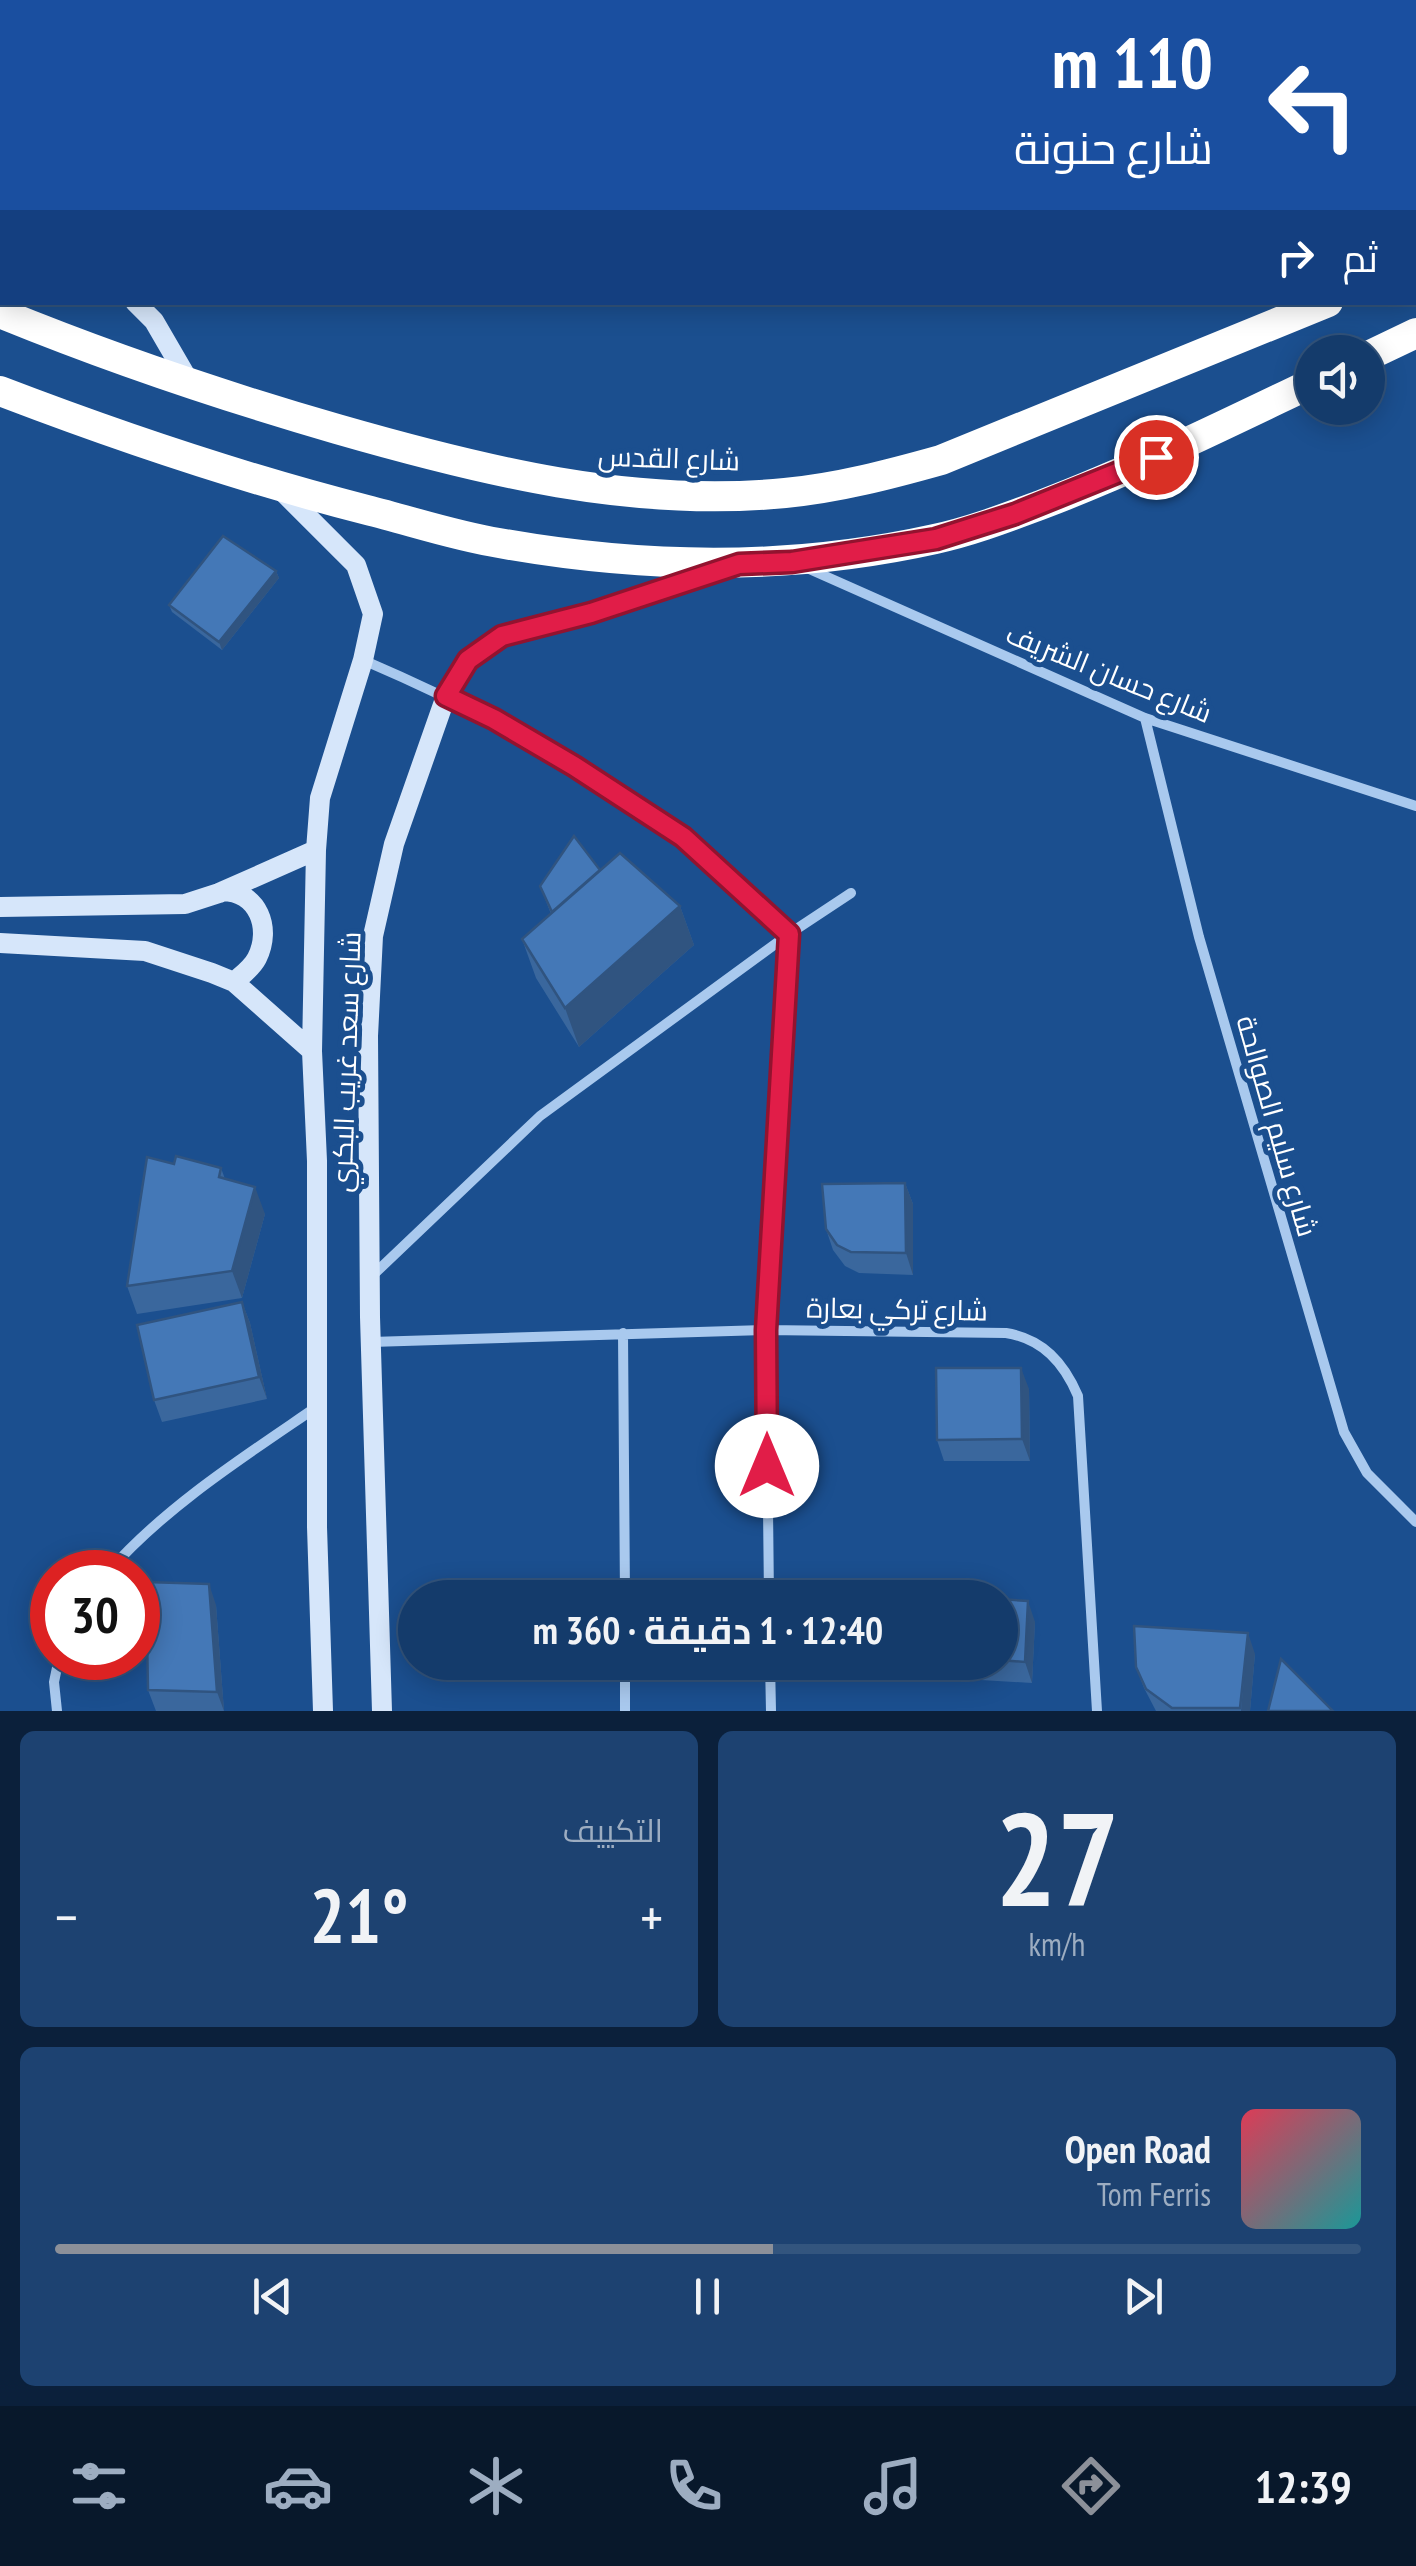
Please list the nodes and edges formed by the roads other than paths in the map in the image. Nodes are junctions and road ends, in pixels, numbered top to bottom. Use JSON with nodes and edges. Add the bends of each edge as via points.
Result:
{"nodes":[{"id":1,"x":137,"y":305,"type":"edge"},
{"id":2,"x":1321,"y":305,"type":"edge"},
{"id":3,"x":0,"y":314,"type":"edge"},
{"id":4,"x":1416,"y":333,"type":"edge"},
{"id":5,"x":1385,"y":348,"type":"edge"},
{"id":6,"x":190,"y":383,"type":"junction"},
{"id":7,"x":0,"y":390,"type":"edge"},
{"id":8,"x":1295,"y":391,"type":"edge"},
{"id":9,"x":278,"y":488,"type":"junction"},
{"id":10,"x":792,"y":562,"type":"junction"},
{"id":11,"x":739,"y":564,"type":"junction"},
{"id":12,"x":363,"y":660,"type":"junction"},
{"id":13,"x":446,"y":696,"type":"junction"},
{"id":14,"x":1145,"y":718,"type":"junction"},
{"id":15,"x":1416,"y":806,"type":"edge"},
{"id":16,"x":316,"y":850,"type":"junction"},
{"id":17,"x":223,"y":890,"type":"junction"},
{"id":18,"x":852,"y":892,"type":"dead end"},
{"id":19,"x":0,"y":907,"type":"edge"},
{"id":20,"x":789,"y":934,"type":"junction"},
{"id":21,"x":0,"y":943,"type":"edge"},
{"id":22,"x":234,"y":982,"type":"junction"},
{"id":23,"x":312,"y":1050,"type":"junction"},
{"id":24,"x":370,"y":1278,"type":"junction"},
{"id":25,"x":766,"y":1330,"type":"junction"},
{"id":26,"x":623,"y":1333,"type":"junction"},
{"id":27,"x":370,"y":1342,"type":"junction"},
{"id":28,"x":318,"y":1406,"type":"junction"},
{"id":29,"x":1416,"y":1522,"type":"edge"},
{"id":30,"x":129,"y":1550,"type":"edge"},
{"id":31,"x":624,"y":1580,"type":"edge"},
{"id":32,"x":769,"y":1580,"type":"edge"},
{"id":33,"x":54,"y":1680,"type":"edge"},
{"id":34,"x":625,"y":1680,"type":"edge"},
{"id":35,"x":770,"y":1680,"type":"edge"},
{"id":36,"x":57,"y":1711,"type":"edge"},
{"id":37,"x":324,"y":1711,"type":"edge"},
{"id":38,"x":382,"y":1711,"type":"edge"},
{"id":39,"x":625,"y":1711,"type":"edge"},
{"id":40,"x":771,"y":1711,"type":"edge"},
{"id":41,"x":1096,"y":1711,"type":"edge"}],
"edges":[{"from":1,"to":6,"type":"street"},
{"from":2,"to":6,"type":"highway","name":"شارع القدس","via":[[941,460],[786,493],[646,494],[560,484],[457,462]]},
{"from":3,"to":6,"type":"highway","name":"شارع القدس"},
{"from":4,"to":5,"type":"highway"},
{"from":7,"to":9,"type":"highway"},
{"from":8,"to":10,"type":"highway","via":[[990,524]]},
{"from":9,"to":11,"type":"highway","via":[[494,543],[586,557]]},
{"from":9,"to":12,"type":"street","name":"شارع سعد غريب البكري","via":[[356,564],[373,614]]},
{"from":10,"to":11,"type":"highway"},
{"from":10,"to":14,"type":"street","name":"شارع حسان الشريف"},
{"from":11,"to":13,"type":"street","name":"شارع سعد غريب البكري","via":[[502,636],[468,660]]},
{"from":12,"to":13,"type":"street"},
{"from":12,"to":16,"type":"street","name":"شارع سعد غريب البكري","via":[[320,798]]},
{"from":13,"to":20,"type":"street","via":[[574,766],[683,837]]},
{"from":13,"to":24,"type":"street","name":"شارع سعد غريب البكري","via":[[394,844],[373,936]]},
{"from":14,"to":15,"type":"street","name":"شارع حسان الشريف"},
{"from":14,"to":29,"type":"street","name":"شارع سليم الصوالحة","via":[[1199,937],[1344,1432],[1367,1473]]},
{"from":16,"to":17,"type":"street"},
{"from":16,"to":23,"type":"street","name":"شارع سعد غريب البكري"},
{"from":17,"to":19,"type":"street","via":[[185,904]]},
{"from":17,"to":22,"type":"street","via":[[248,896],[262,929],[255,962]]},
{"from":18,"to":20,"type":"street"},
{"from":20,"to":24,"type":"street","via":[[540,1116]]},
{"from":20,"to":25,"type":"street"},
{"from":21,"to":22,"type":"street","via":[[145,951]]},
{"from":22,"to":23,"type":"street"},
{"from":23,"to":28,"type":"street","name":"شارع سعد غريب البكري"},
{"from":24,"to":27,"type":"street","name":"شارع سعد غريب البكري"},
{"from":25,"to":26,"type":"street","name":"شارع تركي بعارة"},
{"from":25,"to":32,"type":"street"},
{"from":25,"to":41,"type":"street","name":"شارع تركي بعارة","via":[[1006,1333],[1057,1359],[1078,1396]]},
{"from":26,"to":27,"type":"street","name":"شارع تركي بعارة"},
{"from":26,"to":31,"type":"street"},
{"from":27,"to":38,"type":"street","name":"شارع سعد غريب البكري"},
{"from":28,"to":30,"type":"street","via":[[218,1475]]},
{"from":28,"to":37,"type":"street","name":"شارع سعد غريب البكري"},
{"from":33,"to":36,"type":"street"},
{"from":34,"to":39,"type":"street"},
{"from":35,"to":40,"type":"street"}]}
